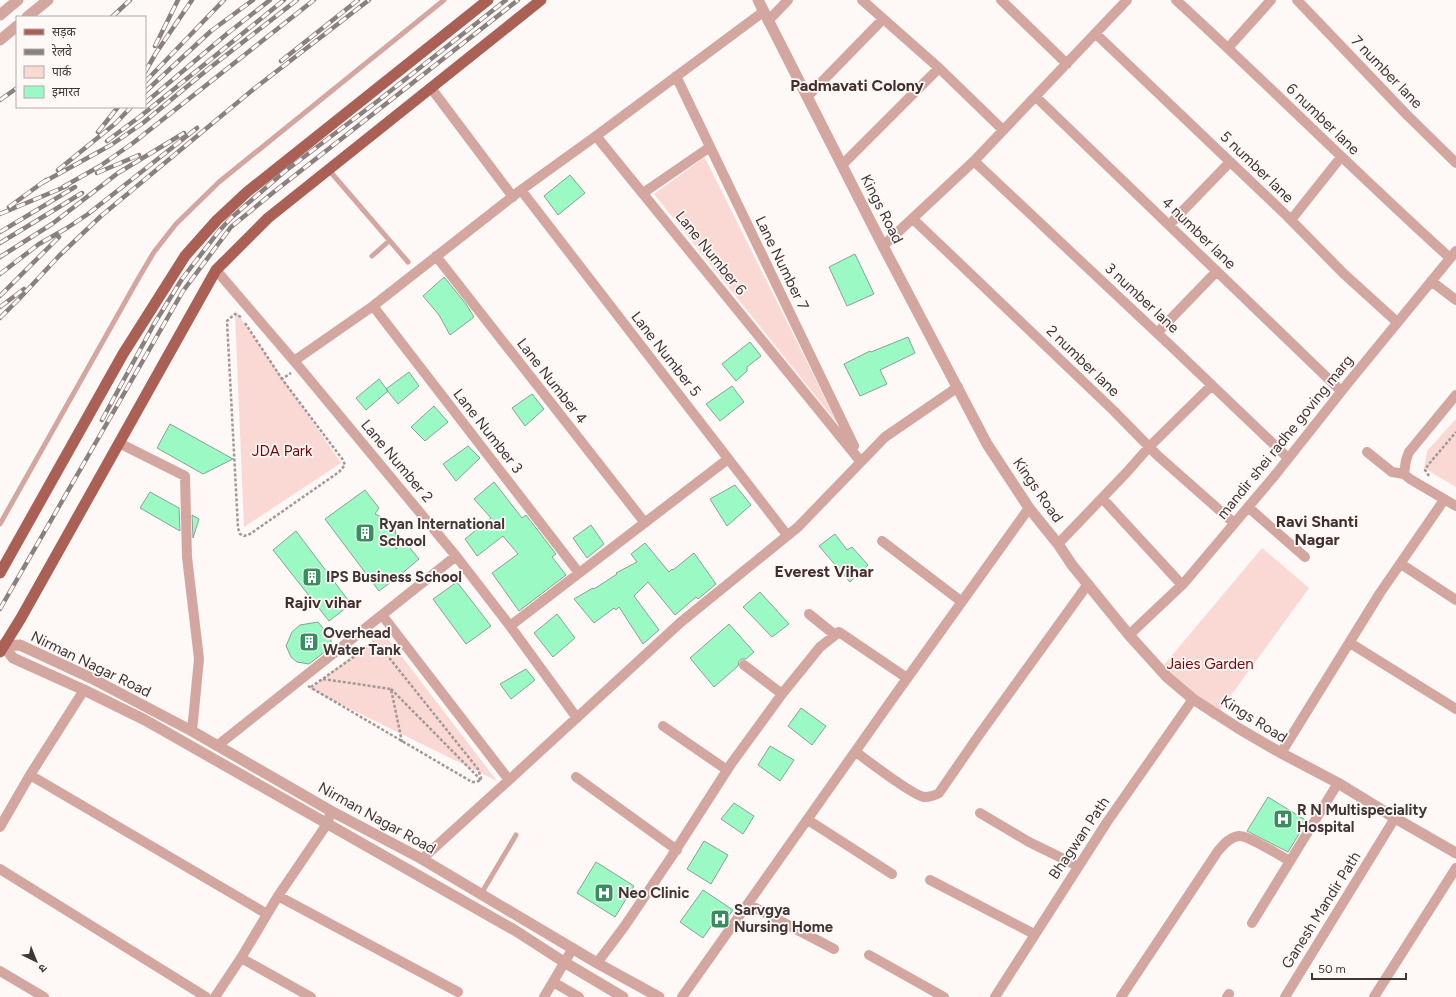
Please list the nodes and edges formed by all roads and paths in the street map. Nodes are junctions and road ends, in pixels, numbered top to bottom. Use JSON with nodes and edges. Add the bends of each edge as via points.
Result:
{"nodes":[{"id":1,"x":18,"y":0,"type":"edge"},
{"id":2,"x":48,"y":0,"type":"edge"},
{"id":3,"x":444,"y":0,"type":"edge"},
{"id":4,"x":488,"y":0,"type":"edge"},
{"id":5,"x":541,"y":0,"type":"edge"},
{"id":6,"x":758,"y":0,"type":"edge"},
{"id":7,"x":788,"y":0,"type":"edge"},
{"id":8,"x":862,"y":0,"type":"edge"},
{"id":9,"x":1001,"y":0,"type":"edge"},
{"id":10,"x":1176,"y":0,"type":"edge"},
{"id":11,"x":1272,"y":0,"type":"edge"},
{"id":12,"x":1297,"y":0,"type":"edge"},
{"id":13,"x":1124,"y":1,"type":"edge"},
{"id":14,"x":0,"y":15,"type":"edge"},
{"id":15,"x":28,"y":16,"type":"edge"},
{"id":16,"x":766,"y":16,"type":"junction"},
{"id":17,"x":883,"y":19,"type":"junction"},
{"id":18,"x":16,"y":27,"type":"edge"},
{"id":19,"x":1096,"y":34,"type":"junction"},
{"id":20,"x":0,"y":40,"type":"edge"},
{"id":21,"x":1228,"y":48,"type":"junction"},
{"id":22,"x":1067,"y":64,"type":"junction"},
{"id":23,"x":939,"y":68,"type":"junction"},
{"id":24,"x":676,"y":76,"type":"junction"},
{"id":25,"x":431,"y":88,"type":"junction"},
{"id":26,"x":1036,"y":96,"type":"junction"},
{"id":27,"x":807,"y":97,"type":"junction"},
{"id":28,"x":1003,"y":130,"type":"junction"},
{"id":29,"x":596,"y":136,"type":"junction"},
{"id":30,"x":710,"y":147,"type":"junction"},
{"id":31,"x":1341,"y":157,"type":"junction"},
{"id":32,"x":974,"y":161,"type":"junction"},
{"id":33,"x":1230,"y":162,"type":"junction"},
{"id":34,"x":1456,"y":163,"type":"edge"},
{"id":35,"x":842,"y":165,"type":"junction"},
{"id":36,"x":328,"y":170,"type":"junction"},
{"id":37,"x":517,"y":194,"type":"junction"},
{"id":38,"x":643,"y":194,"type":"junction"},
{"id":39,"x":913,"y":219,"type":"junction"},
{"id":40,"x":1291,"y":220,"type":"junction"},
{"id":41,"x":1169,"y":225,"type":"junction"},
{"id":42,"x":389,"y":241,"type":"junction"},
{"id":43,"x":883,"y":246,"type":"junction"},
{"id":44,"x":1453,"y":254,"type":"edge"},
{"id":45,"x":372,"y":256,"type":"dead end"},
{"id":46,"x":436,"y":256,"type":"junction"},
{"id":47,"x":408,"y":262,"type":"dead end"},
{"id":48,"x":216,"y":270,"type":"junction"},
{"id":49,"x":1216,"y":271,"type":"junction"},
{"id":50,"x":1431,"y":281,"type":"junction"},
{"id":51,"x":1456,"y":300,"type":"edge"},
{"id":52,"x":373,"y":306,"type":"junction"},
{"id":53,"x":1398,"y":322,"type":"junction"},
{"id":54,"x":1157,"y":333,"type":"junction"},
{"id":55,"x":297,"y":364,"type":"junction"},
{"id":56,"x":282,"y":379,"type":"junction"},
{"id":57,"x":1212,"y":385,"type":"junction"},
{"id":58,"x":958,"y":387,"type":"junction"},
{"id":59,"x":1341,"y":391,"type":"junction"},
{"id":60,"x":1456,"y":395,"type":"edge"},
{"id":61,"x":1456,"y":432,"type":"edge"},
{"id":62,"x":119,"y":442,"type":"junction"},
{"id":63,"x":1149,"y":447,"type":"junction"},
{"id":64,"x":1367,"y":452,"type":"dead end"},
{"id":65,"x":1288,"y":458,"type":"junction"},
{"id":66,"x":728,"y":459,"type":"junction"},
{"id":67,"x":861,"y":462,"type":"junction"},
{"id":68,"x":1404,"y":474,"type":"junction"},
{"id":69,"x":1430,"y":477,"type":"dead end"},
{"id":70,"x":1102,"y":498,"type":"junction"},
{"id":71,"x":1444,"y":500,"type":"junction"},
{"id":72,"x":1456,"y":506,"type":"edge"},
{"id":73,"x":1248,"y":507,"type":"junction"},
{"id":74,"x":1029,"y":508,"type":"junction"},
{"id":75,"x":645,"y":523,"type":"junction"},
{"id":76,"x":0,"y":524,"type":"edge"},
{"id":77,"x":1234,"y":524,"type":"junction"},
{"id":78,"x":787,"y":535,"type":"junction"},
{"id":79,"x":882,"y":541,"type":"dead end"},
{"id":80,"x":1058,"y":544,"type":"junction"},
{"id":81,"x":456,"y":556,"type":"junction"},
{"id":82,"x":1305,"y":557,"type":"dead end"},
{"id":83,"x":1400,"y":564,"type":"junction"},
{"id":84,"x":0,"y":573,"type":"edge"},
{"id":85,"x":579,"y":573,"type":"junction"},
{"id":86,"x":1088,"y":584,"type":"junction"},
{"id":87,"x":1182,"y":585,"type":"junction"},
{"id":88,"x":1456,"y":600,"type":"edge"},
{"id":89,"x":962,"y":602,"type":"junction"},
{"id":90,"x":809,"y":614,"type":"dead end"},
{"id":91,"x":382,"y":615,"type":"junction"},
{"id":92,"x":510,"y":626,"type":"junction"},
{"id":93,"x":835,"y":635,"type":"junction"},
{"id":94,"x":1129,"y":635,"type":"junction"},
{"id":95,"x":1350,"y":643,"type":"junction"},
{"id":96,"x":1,"y":648,"type":"edge"},
{"id":97,"x":744,"y":666,"type":"dead end"},
{"id":98,"x":323,"y":678,"type":"junction"},
{"id":99,"x":907,"y":678,"type":"junction"},
{"id":100,"x":299,"y":680,"type":"junction"},
{"id":101,"x":311,"y":687,"type":"junction"},
{"id":102,"x":392,"y":689,"type":"junction"},
{"id":103,"x":84,"y":690,"type":"junction"},
{"id":104,"x":782,"y":694,"type":"junction"},
{"id":105,"x":1193,"y":699,"type":"junction"},
{"id":106,"x":1456,"y":709,"type":"edge"},
{"id":107,"x":577,"y":718,"type":"junction"},
{"id":108,"x":663,"y":726,"type":"dead end"},
{"id":109,"x":192,"y":731,"type":"junction"},
{"id":110,"x":402,"y":742,"type":"junction"},
{"id":111,"x":217,"y":746,"type":"junction"},
{"id":112,"x":856,"y":752,"type":"junction"},
{"id":113,"x":1281,"y":753,"type":"junction"},
{"id":114,"x":727,"y":770,"type":"junction"},
{"id":115,"x":30,"y":775,"type":"junction"},
{"id":116,"x":576,"y":777,"type":"dead end"},
{"id":117,"x":480,"y":780,"type":"junction"},
{"id":118,"x":509,"y":780,"type":"junction"},
{"id":119,"x":1338,"y":783,"type":"junction"},
{"id":120,"x":331,"y":811,"type":"junction"},
{"id":121,"x":980,"y":813,"type":"dead end"},
{"id":122,"x":1395,"y":818,"type":"junction"},
{"id":123,"x":808,"y":820,"type":"junction"},
{"id":124,"x":328,"y":824,"type":"junction"},
{"id":125,"x":0,"y":827,"type":"edge"},
{"id":126,"x":516,"y":835,"type":"dead end"},
{"id":127,"x":677,"y":850,"type":"junction"},
{"id":128,"x":1456,"y":853,"type":"edge"},
{"id":129,"x":422,"y":859,"type":"junction"},
{"id":130,"x":1290,"y":861,"type":"junction"},
{"id":131,"x":1078,"y":866,"type":"junction"},
{"id":132,"x":1456,"y":868,"type":"edge"},
{"id":133,"x":0,"y":870,"type":"edge"},
{"id":134,"x":892,"y":874,"type":"dead end"},
{"id":135,"x":930,"y":880,"type":"dead end"},
{"id":136,"x":481,"y":894,"type":"junction"},
{"id":137,"x":278,"y":896,"type":"junction"},
{"id":138,"x":748,"y":904,"type":"junction"},
{"id":139,"x":267,"y":914,"type":"junction"},
{"id":140,"x":1252,"y":923,"type":"dead end"},
{"id":141,"x":1034,"y":934,"type":"junction"},
{"id":142,"x":573,"y":948,"type":"junction"},
{"id":143,"x":834,"y":949,"type":"dead end"},
{"id":144,"x":869,"y":955,"type":"dead end"},
{"id":145,"x":241,"y":958,"type":"junction"},
{"id":146,"x":564,"y":962,"type":"junction"},
{"id":147,"x":597,"y":963,"type":"junction"},
{"id":148,"x":0,"y":971,"type":"edge"},
{"id":149,"x":553,"y":982,"type":"junction"},
{"id":150,"x":458,"y":992,"type":"dead end"},
{"id":151,"x":44,"y":997,"type":"edge"},
{"id":152,"x":206,"y":997,"type":"edge"},
{"id":153,"x":215,"y":997,"type":"edge"},
{"id":154,"x":311,"y":997,"type":"edge"},
{"id":155,"x":544,"y":997,"type":"edge"},
{"id":156,"x":579,"y":997,"type":"edge"},
{"id":157,"x":623,"y":997,"type":"edge"},
{"id":158,"x":660,"y":997,"type":"edge"},
{"id":159,"x":682,"y":997,"type":"edge"},
{"id":160,"x":944,"y":997,"type":"edge"},
{"id":161,"x":995,"y":997,"type":"edge"},
{"id":162,"x":1121,"y":997,"type":"edge"},
{"id":163,"x":1285,"y":997,"type":"edge"},
{"id":164,"x":1374,"y":997,"type":"edge"}],
"edges":[{"from":1,"to":14,"type":"street"},
{"from":2,"to":15,"type":"street"},
{"from":3,"to":76,"type":"lane","via":[[220,182],[176,224],[138,278]]},
{"from":4,"to":84,"type":"main road","via":[[247,192],[217,220],[185,256],[123,354]]},
{"from":5,"to":25,"type":"main road"},
{"from":6,"to":16,"type":"street","name":"Kings Road"},
{"from":7,"to":16,"type":"street"},
{"from":8,"to":17,"type":"street"},
{"from":9,"to":22,"type":"street"},
{"from":10,"to":21,"type":"street","name":"6 number lane"},
{"from":11,"to":21,"type":"street"},
{"from":12,"to":34,"type":"street","name":"7 number lane"},
{"from":13,"to":19,"type":"street"},
{"from":16,"to":24,"type":"street"},
{"from":16,"to":27,"type":"street","name":"Kings Road"},
{"from":17,"to":23,"type":"street"},
{"from":17,"to":27,"type":"street"},
{"from":18,"to":20,"type":"street"},
{"from":19,"to":22,"type":"street"},
{"from":19,"to":33,"type":"street","name":"5 number lane"},
{"from":21,"to":31,"type":"street","name":"6 number lane"},
{"from":22,"to":26,"type":"street"},
{"from":23,"to":28,"type":"street"},
{"from":23,"to":35,"type":"street"},
{"from":24,"to":29,"type":"street"},
{"from":24,"to":30,"type":"street","name":"Lane Number 7"},
{"from":25,"to":36,"type":"main road"},
{"from":25,"to":37,"type":"street","name":"Lane Number 5"},
{"from":26,"to":28,"type":"street"},
{"from":26,"to":41,"type":"street","name":"4 number lane"},
{"from":27,"to":35,"type":"street","name":"Kings Road"},
{"from":28,"to":32,"type":"street"},
{"from":29,"to":37,"type":"street"},
{"from":29,"to":38,"type":"street","name":"Lane Number 6"},
{"from":30,"to":38,"type":"street"},
{"from":30,"to":67,"type":"street","name":"Lane Number 7"},
{"from":31,"to":40,"type":"street"},
{"from":31,"to":44,"type":"street","name":"6 number lane"},
{"from":32,"to":39,"type":"street"},
{"from":32,"to":54,"type":"street","name":"3 number lane"},
{"from":33,"to":40,"type":"street","name":"5 number lane"},
{"from":33,"to":41,"type":"street"},
{"from":35,"to":43,"type":"street","name":"Kings Road"},
{"from":36,"to":42,"type":"lane"},
{"from":36,"to":48,"type":"main road","via":[[268,218]]},
{"from":37,"to":46,"type":"street"},
{"from":37,"to":66,"type":"street","name":"Lane Number 5"},
{"from":38,"to":67,"type":"street","name":"Lane Number 6"},
{"from":39,"to":43,"type":"street"},
{"from":39,"to":63,"type":"street","name":"2 number lane"},
{"from":40,"to":53,"type":"street","name":"5 number lane","via":[[1343,273]]},
{"from":41,"to":49,"type":"street","name":"4 number lane"},
{"from":42,"to":45,"type":"lane"},
{"from":42,"to":47,"type":"lane"},
{"from":43,"to":58,"type":"street","name":"Kings Road"},
{"from":44,"to":50,"type":"street","name":"mandir shei radhe goving marg"},
{"from":46,"to":52,"type":"street"},
{"from":46,"to":75,"type":"street","name":"Lane Number 4"},
{"from":48,"to":55,"type":"street","name":"Lane Number 2"},
{"from":48,"to":62,"type":"main road"},
{"from":49,"to":54,"type":"street"},
{"from":49,"to":59,"type":"street","name":"4 number lane"},
{"from":50,"to":51,"type":"street"},
{"from":50,"to":53,"type":"street","name":"mandir shei radhe goving marg"},
{"from":52,"to":55,"type":"street"},
{"from":52,"to":85,"type":"street","name":"Lane Number 3"},
{"from":53,"to":59,"type":"street","name":"mandir shei radhe goving marg"},
{"from":54,"to":57,"type":"street","name":"3 number lane"},
{"from":55,"to":56,"type":"path"},
{"from":55,"to":81,"type":"street","name":"Lane Number 2"},
{"from":56,"to":56,"type":"path","via":[[345,465],[339,472],[244,536],[238,528],[227,321],[231,316],[235,314],[242,318]]},
{"from":57,"to":63,"type":"street"},
{"from":57,"to":65,"type":"street","name":"3 number lane"},
{"from":58,"to":67,"type":"street","via":[[886,437]]},
{"from":58,"to":74,"type":"street","name":"Kings Road","via":[[987,444]]},
{"from":59,"to":65,"type":"street","name":"mandir shei radhe goving marg"},
{"from":60,"to":68,"type":"street","via":[[1409,452]]},
{"from":61,"to":69,"type":"path","via":[[1428,465],[1426,473]]},
{"from":62,"to":96,"type":"main road"},
{"from":62,"to":109,"type":"street","via":[[185,476],[188,557],[199,659]]},
{"from":63,"to":70,"type":"street"},
{"from":63,"to":77,"type":"street","name":"2 number lane"},
{"from":64,"to":68,"type":"street","via":[[1392,472]]},
{"from":65,"to":73,"type":"street","name":"mandir shei radhe goving marg"},
{"from":66,"to":75,"type":"street"},
{"from":66,"to":78,"type":"street","name":"Lane Number 5"},
{"from":67,"to":78,"type":"street"},
{"from":68,"to":71,"type":"street"},
{"from":70,"to":80,"type":"street"},
{"from":70,"to":87,"type":"street"},
{"from":71,"to":72,"type":"street"},
{"from":71,"to":83,"type":"street"},
{"from":73,"to":77,"type":"street","name":"mandir shei radhe goving marg"},
{"from":73,"to":82,"type":"street"},
{"from":74,"to":80,"type":"street","name":"Kings Road"},
{"from":74,"to":89,"type":"street"},
{"from":75,"to":85,"type":"street"},
{"from":77,"to":87,"type":"street","name":"mandir shei radhe goving marg"},
{"from":78,"to":107,"type":"street","via":[[681,622]]},
{"from":79,"to":89,"type":"street"},
{"from":80,"to":86,"type":"street","name":"Kings Road"},
{"from":81,"to":91,"type":"street"},
{"from":81,"to":92,"type":"street","name":"Lane Number 2"},
{"from":83,"to":88,"type":"street"},
{"from":83,"to":95,"type":"street"},
{"from":85,"to":92,"type":"street"},
{"from":86,"to":94,"type":"street","name":"Kings Road"},
{"from":86,"to":112,"type":"street","via":[[939,793],[932,797],[922,797]]},
{"from":87,"to":94,"type":"street","name":"mandir shei radhe goving marg"},
{"from":89,"to":99,"type":"street"},
{"from":90,"to":93,"type":"street"},
{"from":91,"to":100,"type":"street"},
{"from":91,"to":118,"type":"street"},
{"from":92,"to":107,"type":"street","name":"Lane Number 2"},
{"from":93,"to":99,"type":"street","via":[[839,632]]},
{"from":93,"to":104,"type":"street","via":[[820,647]]},
{"from":94,"to":105,"type":"street","name":"Kings Road","via":[[1167,677]]},
{"from":95,"to":106,"type":"street"},
{"from":95,"to":113,"type":"street"},
{"from":96,"to":103,"type":"street","name":"Nirman Nagar Road","via":[[13,658]]},
{"from":96,"to":109,"type":"street","name":"Nirman Nagar Road","via":[[20,645],[91,678]]},
{"from":97,"to":104,"type":"street"},
{"from":98,"to":101,"type":"path"},
{"from":98,"to":102,"type":"path"},
{"from":98,"to":117,"type":"path","via":[[373,643],[377,644],[478,769]]},
{"from":99,"to":112,"type":"street"},
{"from":100,"to":101,"type":"path"},
{"from":100,"to":111,"type":"street"},
{"from":101,"to":110,"type":"path"},
{"from":102,"to":110,"type":"path"},
{"from":102,"to":117,"type":"path"},
{"from":103,"to":115,"type":"street"},
{"from":103,"to":124,"type":"street","name":"Nirman Nagar Road","via":[[144,720]]},
{"from":104,"to":114,"type":"street"},
{"from":105,"to":113,"type":"street","name":"Kings Road"},
{"from":105,"to":131,"type":"street","name":"Bhagwan Path"},
{"from":107,"to":118,"type":"street"},
{"from":108,"to":114,"type":"street"},
{"from":109,"to":111,"type":"street","name":"Nirman Nagar Road"},
{"from":110,"to":117,"type":"path","via":[[472,782]]},
{"from":111,"to":120,"type":"street","name":"Nirman Nagar Road"},
{"from":112,"to":123,"type":"street"},
{"from":113,"to":119,"type":"street","name":"Kings Road"},
{"from":114,"to":127,"type":"street"},
{"from":115,"to":125,"type":"street"},
{"from":115,"to":139,"type":"street"},
{"from":116,"to":127,"type":"street"},
{"from":118,"to":129,"type":"street"},
{"from":119,"to":122,"type":"street","name":"Kings Road"},
{"from":119,"to":130,"type":"street"},
{"from":120,"to":124,"type":"street"},
{"from":120,"to":129,"type":"street","name":"Nirman Nagar Road"},
{"from":121,"to":131,"type":"street","via":[[1029,842]]},
{"from":122,"to":128,"type":"street","name":"Kings Road"},
{"from":122,"to":163,"type":"street","name":"Ganesh Mandir Path"},
{"from":123,"to":134,"type":"street"},
{"from":123,"to":138,"type":"street"},
{"from":124,"to":137,"type":"street"},
{"from":124,"to":146,"type":"street","name":"Nirman Nagar Road","via":[[516,931]]},
{"from":126,"to":136,"type":"lane"},
{"from":127,"to":147,"type":"street"},
{"from":129,"to":136,"type":"street","name":"Nirman Nagar Road"},
{"from":130,"to":140,"type":"street"},
{"from":130,"to":162,"type":"street","via":[[1252,840],[1240,836],[1229,840],[1218,851]]},
{"from":131,"to":141,"type":"street","name":"Bhagwan Path"},
{"from":132,"to":164,"type":"street"},
{"from":133,"to":152,"type":"street"},
{"from":135,"to":141,"type":"street"},
{"from":136,"to":142,"type":"street","name":"Nirman Nagar Road"},
{"from":137,"to":139,"type":"street"},
{"from":137,"to":150,"type":"street"},
{"from":138,"to":143,"type":"street"},
{"from":138,"to":159,"type":"street"},
{"from":139,"to":145,"type":"street"},
{"from":141,"to":161,"type":"street","name":"Bhagwan Path"},
{"from":142,"to":146,"type":"street"},
{"from":142,"to":147,"type":"street","name":"Nirman Nagar Road"},
{"from":144,"to":160,"type":"street"},
{"from":145,"to":153,"type":"street"},
{"from":145,"to":154,"type":"street"},
{"from":146,"to":149,"type":"street"},
{"from":146,"to":157,"type":"street","name":"Nirman Nagar Road"},
{"from":147,"to":158,"type":"street","name":"Nirman Nagar Road"},
{"from":148,"to":151,"type":"street"},
{"from":149,"to":155,"type":"street"},
{"from":149,"to":156,"type":"street"}]}
